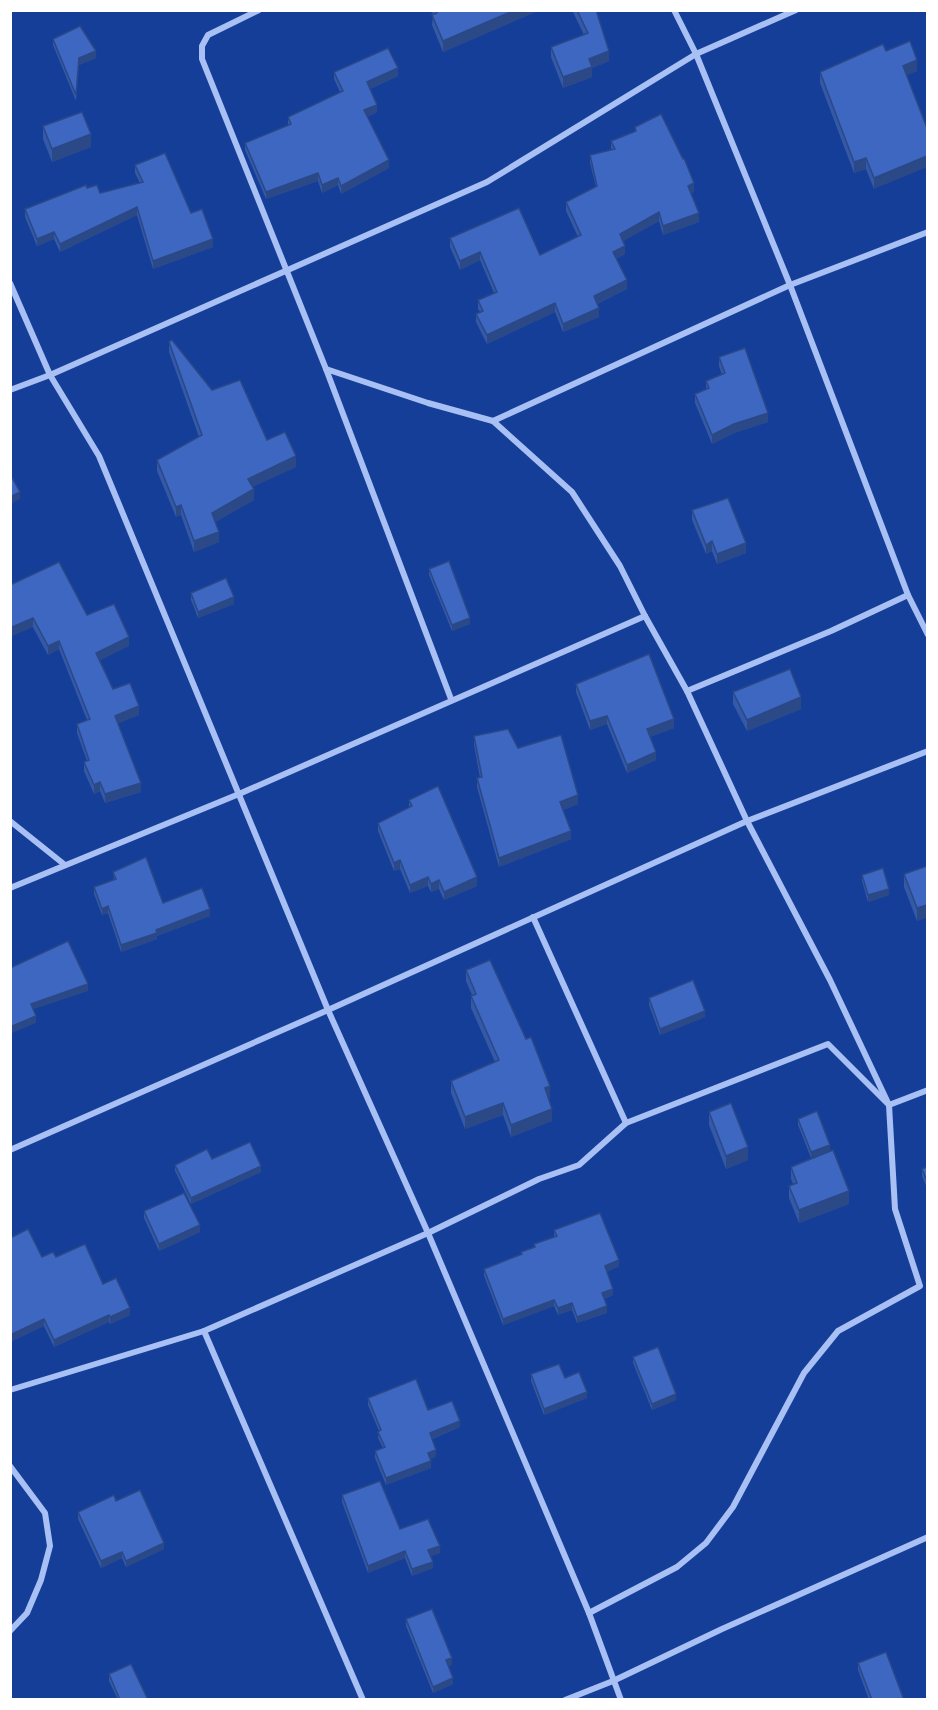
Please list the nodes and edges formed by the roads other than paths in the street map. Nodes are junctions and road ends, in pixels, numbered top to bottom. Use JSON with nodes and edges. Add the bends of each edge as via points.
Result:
{"nodes":[{"id":1,"x":259,"y":10,"type":"edge"},
{"id":2,"x":674,"y":10,"type":"edge"},
{"id":3,"x":796,"y":10,"type":"edge"},
{"id":4,"x":696,"y":54,"type":"junction"},
{"id":5,"x":927,"y":232,"type":"edge"},
{"id":6,"x":286,"y":270,"type":"junction"},
{"id":7,"x":10,"y":283,"type":"edge"},
{"id":8,"x":790,"y":285,"type":"junction"},
{"id":9,"x":326,"y":369,"type":"junction"},
{"id":10,"x":50,"y":375,"type":"junction"},
{"id":11,"x":10,"y":390,"type":"edge"},
{"id":12,"x":493,"y":421,"type":"junction"},
{"id":13,"x":908,"y":595,"type":"junction"},
{"id":14,"x":645,"y":616,"type":"junction"},
{"id":15,"x":927,"y":635,"type":"edge"},
{"id":16,"x":687,"y":691,"type":"junction"},
{"id":17,"x":452,"y":699,"type":"junction"},
{"id":18,"x":927,"y":751,"type":"edge"},
{"id":19,"x":239,"y":794,"type":"junction"},
{"id":20,"x":10,"y":821,"type":"edge"},
{"id":21,"x":747,"y":821,"type":"junction"},
{"id":22,"x":65,"y":865,"type":"junction"},
{"id":23,"x":10,"y":888,"type":"edge"},
{"id":24,"x":533,"y":917,"type":"junction"},
{"id":25,"x":328,"y":1010,"type":"junction"},
{"id":26,"x":927,"y":1090,"type":"edge"},
{"id":27,"x":889,"y":1105,"type":"junction"},
{"id":28,"x":626,"y":1124,"type":"junction"},
{"id":29,"x":10,"y":1150,"type":"edge"},
{"id":30,"x":429,"y":1233,"type":"junction"},
{"id":31,"x":204,"y":1330,"type":"junction"},
{"id":32,"x":10,"y":1390,"type":"edge"},
{"id":33,"x":10,"y":1466,"type":"edge"},
{"id":34,"x":927,"y":1537,"type":"edge"},
{"id":35,"x":589,"y":1613,"type":"junction"},
{"id":36,"x":10,"y":1631,"type":"edge"},
{"id":37,"x":613,"y":1681,"type":"junction"},
{"id":38,"x":363,"y":1700,"type":"edge"},
{"id":39,"x":565,"y":1700,"type":"edge"},
{"id":40,"x":621,"y":1700,"type":"edge"}],
"edges":[{"from":1,"to":6,"type":"street","via":[[208,35],[202,46],[202,59]]},
{"from":2,"to":4,"type":"street"},
{"from":3,"to":4,"type":"street"},
{"from":4,"to":6,"type":"street","via":[[487,182]]},
{"from":4,"to":8,"type":"street"},
{"from":5,"to":8,"type":"street"},
{"from":6,"to":9,"type":"street"},
{"from":6,"to":10,"type":"street"},
{"from":7,"to":10,"type":"street"},
{"from":8,"to":12,"type":"street"},
{"from":8,"to":13,"type":"street"},
{"from":9,"to":12,"type":"street"},
{"from":9,"to":17,"type":"street"},
{"from":10,"to":11,"type":"street"},
{"from":10,"to":19,"type":"street","via":[[99,456]]},
{"from":12,"to":14,"type":"street","via":[[572,492],[620,566]]},
{"from":13,"to":15,"type":"street"},
{"from":13,"to":16,"type":"street"},
{"from":14,"to":16,"type":"street"},
{"from":14,"to":17,"type":"street"},
{"from":16,"to":21,"type":"street"},
{"from":17,"to":19,"type":"street"},
{"from":18,"to":21,"type":"street"},
{"from":19,"to":22,"type":"street"},
{"from":19,"to":25,"type":"street"},
{"from":20,"to":22,"type":"street"},
{"from":21,"to":24,"type":"street"},
{"from":21,"to":27,"type":"street","via":[[830,980]]},
{"from":22,"to":23,"type":"street"},
{"from":24,"to":25,"type":"street"},
{"from":24,"to":28,"type":"street"},
{"from":25,"to":29,"type":"street"},
{"from":25,"to":30,"type":"street"},
{"from":26,"to":27,"type":"street"},
{"from":27,"to":28,"type":"street","via":[[828,1044]]},
{"from":27,"to":35,"type":"street","via":[[896,1209],[920,1286],[838,1331],[804,1373],[733,1507],[706,1543],[677,1567]]},
{"from":28,"to":30,"type":"street","via":[[579,1165],[539,1179]]},
{"from":30,"to":31,"type":"street"},
{"from":30,"to":35,"type":"street"},
{"from":31,"to":32,"type":"street"},
{"from":31,"to":38,"type":"street"},
{"from":33,"to":36,"type":"street","via":[[45,1513],[50,1546],[27,1613]]},
{"from":34,"to":37,"type":"street"},
{"from":35,"to":37,"type":"street"},
{"from":37,"to":39,"type":"street"},
{"from":37,"to":40,"type":"street"}]}
